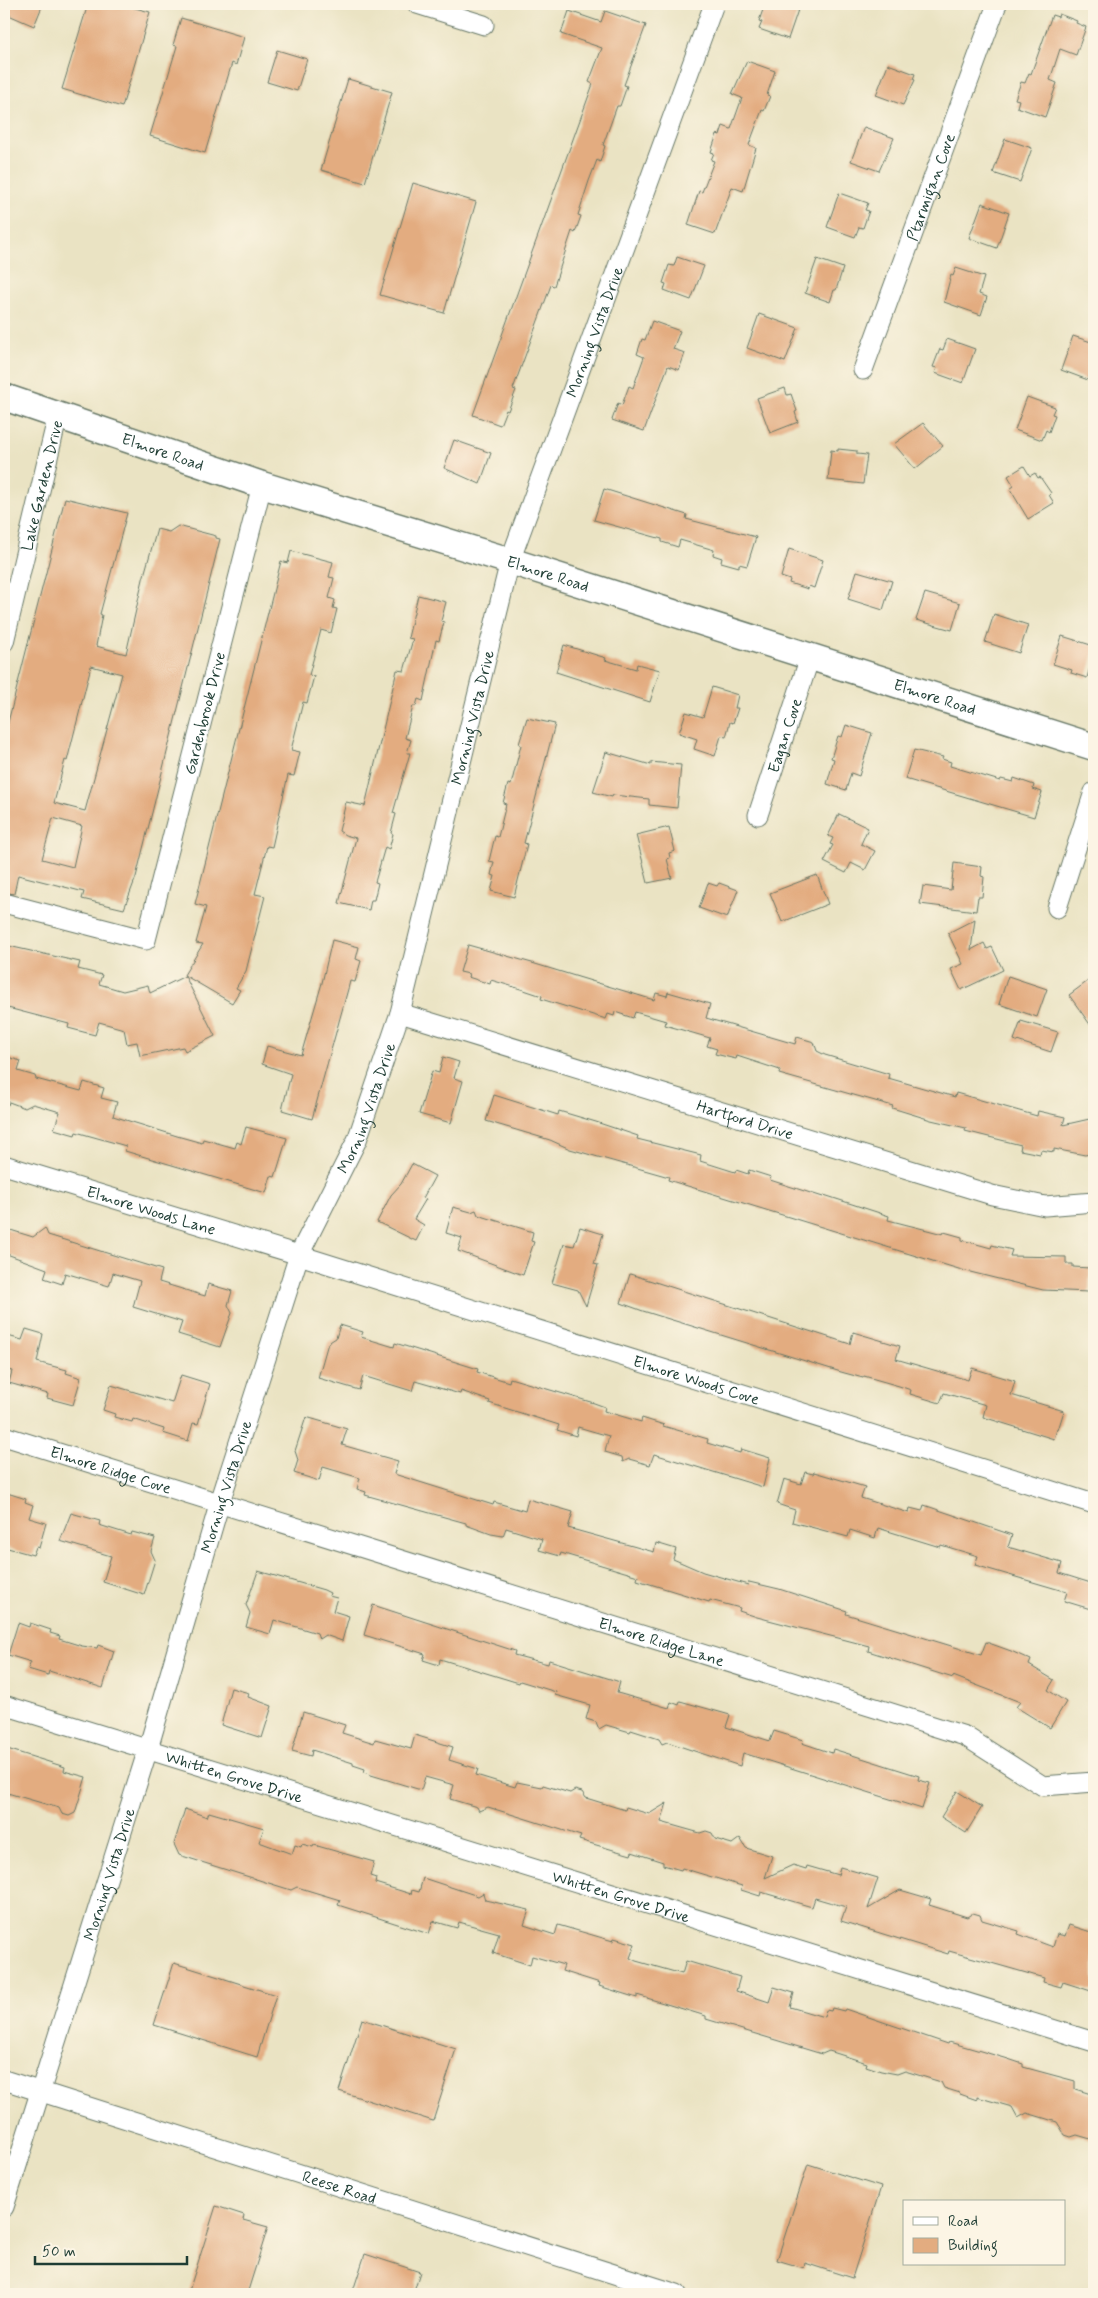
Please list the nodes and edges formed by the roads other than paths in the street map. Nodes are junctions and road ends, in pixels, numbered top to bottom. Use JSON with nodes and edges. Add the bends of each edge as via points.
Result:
{"nodes":[{"id":1,"x":418,"y":4,"type":"edge"},
{"id":2,"x":714,"y":4,"type":"edge"},
{"id":3,"x":997,"y":4,"type":"edge"},
{"id":4,"x":484,"y":26,"type":"dead end"},
{"id":5,"x":863,"y":370,"type":"dead end"},
{"id":6,"x":4,"y":397,"type":"edge"},
{"id":7,"x":58,"y":415,"type":"junction"},
{"id":8,"x":262,"y":485,"type":"junction"},
{"id":9,"x":510,"y":561,"type":"junction"},
{"id":10,"x":4,"y":642,"type":"edge"},
{"id":11,"x":810,"y":657,"type":"junction"},
{"id":12,"x":1094,"y":747,"type":"edge"},
{"id":13,"x":1094,"y":792,"type":"edge"},
{"id":14,"x":758,"y":815,"type":"dead end"},
{"id":15,"x":4,"y":903,"type":"edge"},
{"id":16,"x":1057,"y":908,"type":"dead end"},
{"id":17,"x":400,"y":1013,"type":"junction"},
{"id":18,"x":4,"y":1165,"type":"edge"},
{"id":19,"x":1094,"y":1202,"type":"edge"},
{"id":20,"x":299,"y":1255,"type":"junction"},
{"id":21,"x":4,"y":1436,"type":"edge"},
{"id":22,"x":220,"y":1502,"type":"junction"},
{"id":23,"x":1094,"y":1504,"type":"edge"},
{"id":24,"x":4,"y":1705,"type":"edge"},
{"id":25,"x":148,"y":1749,"type":"junction"},
{"id":26,"x":1094,"y":1782,"type":"edge"},
{"id":27,"x":1094,"y":2042,"type":"edge"},
{"id":28,"x":4,"y":2080,"type":"edge"},
{"id":29,"x":40,"y":2090,"type":"junction"},
{"id":30,"x":4,"y":2207,"type":"edge"},
{"id":31,"x":677,"y":2294,"type":"edge"}],
"edges":[{"from":1,"to":4,"type":"street"},
{"from":2,"to":9,"type":"street","name":"Morning Vista Drive"},
{"from":3,"to":5,"type":"street","name":"Ptarmigan Cove"},
{"from":6,"to":7,"type":"street","name":"Elmore Road"},
{"from":7,"to":8,"type":"street","name":"Elmore Road"},
{"from":7,"to":10,"type":"street","name":"Lake Garden Drive"},
{"from":8,"to":9,"type":"street","name":"Elmore Road"},
{"from":8,"to":15,"type":"street","name":"Gardenbrook Drive","via":[[146,940]]},
{"from":9,"to":11,"type":"street","name":"Elmore Road"},
{"from":9,"to":17,"type":"street","name":"Morning Vista Drive"},
{"from":11,"to":12,"type":"street","name":"Elmore Road"},
{"from":11,"to":14,"type":"street","name":"Eagan Cove"},
{"from":13,"to":16,"type":"street"},
{"from":17,"to":19,"type":"street","name":"Hartford Drive","via":[[992,1195],[1045,1206]]},
{"from":17,"to":20,"type":"street","name":"Morning Vista Drive","via":[[357,1140]]},
{"from":18,"to":20,"type":"street","name":"Elmore Woods Lane"},
{"from":20,"to":22,"type":"street","name":"Morning Vista Drive"},
{"from":20,"to":23,"type":"street","name":"Elmore Woods Cove"},
{"from":21,"to":22,"type":"street","name":"Elmore Ridge Cove"},
{"from":22,"to":25,"type":"street","name":"Morning Vista Drive"},
{"from":22,"to":26,"type":"street","name":"Elmore Ridge Lane","via":[[965,1736],[1043,1786]]},
{"from":24,"to":25,"type":"street","name":"Whitten Grove Drive"},
{"from":25,"to":27,"type":"street","name":"Whitten Grove Drive"},
{"from":25,"to":29,"type":"street","name":"Morning Vista Drive"},
{"from":28,"to":29,"type":"street","name":"Reese Road"},
{"from":29,"to":30,"type":"street","name":"Morning Vista Drive"},
{"from":29,"to":31,"type":"street","name":"Reese Road"}]}
